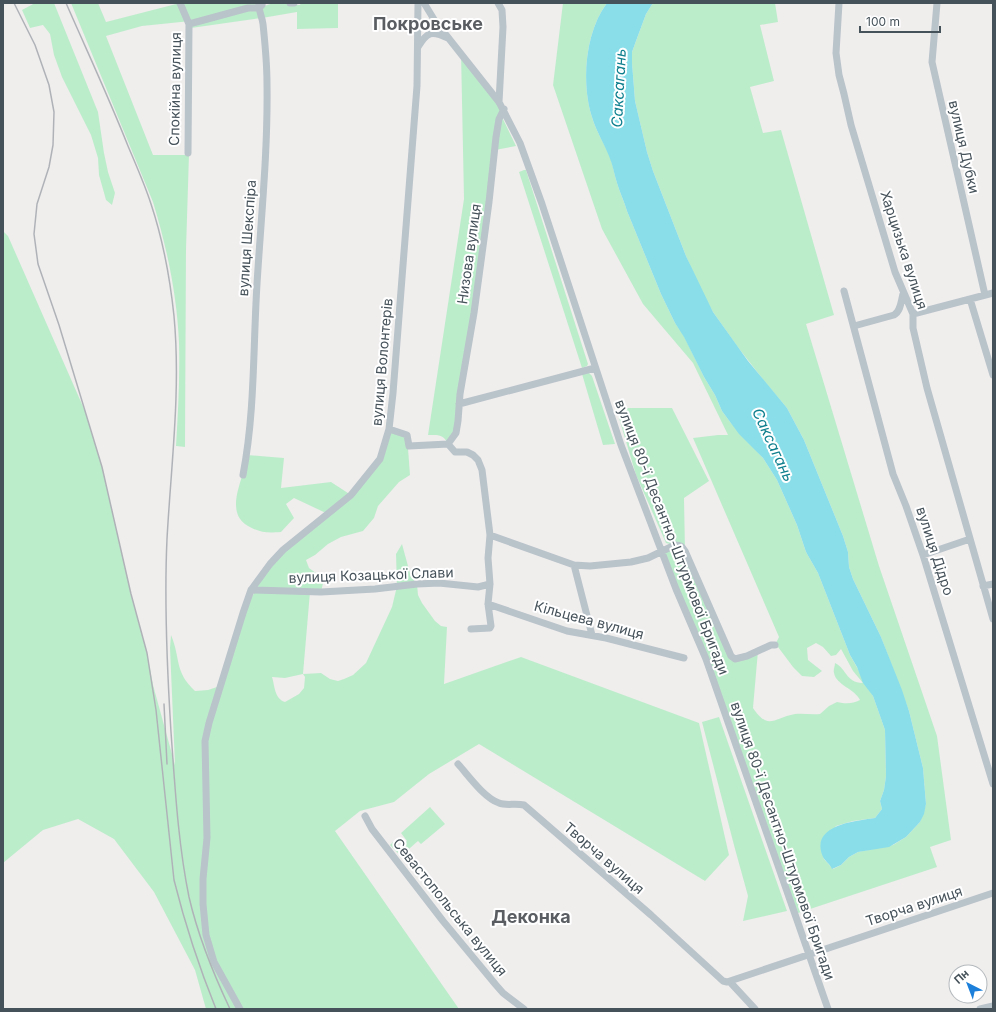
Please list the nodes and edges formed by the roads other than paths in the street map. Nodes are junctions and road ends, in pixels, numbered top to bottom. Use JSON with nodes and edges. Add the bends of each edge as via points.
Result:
{"nodes":[{"id":1,"x":180,"y":3,"type":"edge"},
{"id":2,"x":290,"y":3,"type":"edge"},
{"id":3,"x":294,"y":3,"type":"edge"},
{"id":4,"x":418,"y":3,"type":"edge"},
{"id":5,"x":424,"y":3,"type":"edge"},
{"id":6,"x":498,"y":3,"type":"edge"},
{"id":7,"x":839,"y":3,"type":"edge"},
{"id":8,"x":937,"y":3,"type":"edge"},
{"id":9,"x":260,"y":5,"type":"edge"},
{"id":10,"x":189,"y":24,"type":"junction"},
{"id":11,"x":450,"y":39,"type":"junction"},
{"id":12,"x":418,"y":47,"type":"junction"},
{"id":13,"x":499,"y":102,"type":"junction"},
{"id":14,"x":504,"y":109,"type":"junction"},
{"id":15,"x":188,"y":154,"type":"dead end"},
{"id":16,"x":844,"y":291,"type":"dead end"},
{"id":17,"x":993,"y":293,"type":"edge"},
{"id":18,"x":903,"y":294,"type":"junction"},
{"id":19,"x":985,"y":294,"type":"junction"},
{"id":20,"x":970,"y":299,"type":"junction"},
{"id":21,"x":913,"y":314,"type":"junction"},
{"id":22,"x":854,"y":326,"type":"junction"},
{"id":23,"x":595,"y":368,"type":"junction"},
{"id":24,"x":993,"y":374,"type":"edge"},
{"id":25,"x":459,"y":404,"type":"junction"},
{"id":26,"x":389,"y":429,"type":"junction"},
{"id":27,"x":448,"y":444,"type":"junction"},
{"id":28,"x":243,"y":475,"type":"dead end"},
{"id":29,"x":490,"y":535,"type":"junction"},
{"id":30,"x":970,"y":539,"type":"junction"},
{"id":31,"x":662,"y":551,"type":"junction"},
{"id":32,"x":923,"y":555,"type":"junction"},
{"id":33,"x":574,"y":565,"type":"junction"},
{"id":34,"x":490,"y":584,"type":"junction"},
{"id":35,"x":993,"y":584,"type":"edge"},
{"id":36,"x":983,"y":586,"type":"junction"},
{"id":37,"x":251,"y":590,"type":"junction"},
{"id":38,"x":488,"y":604,"type":"junction"},
{"id":39,"x":993,"y":618,"type":"edge"},
{"id":40,"x":471,"y":629,"type":"dead end"},
{"id":41,"x":592,"y":635,"type":"junction"},
{"id":42,"x":775,"y":646,"type":"dead end"},
{"id":43,"x":684,"y":658,"type":"dead end"},
{"id":44,"x":458,"y":764,"type":"dead end"},
{"id":45,"x":993,"y":784,"type":"edge"},
{"id":46,"x":364,"y":816,"type":"dead end"},
{"id":47,"x":993,"y":893,"type":"edge"},
{"id":48,"x":809,"y":954,"type":"junction"},
{"id":49,"x":730,"y":982,"type":"junction"},
{"id":50,"x":993,"y":1006,"type":"edge"},
{"id":51,"x":240,"y":1009,"type":"edge"},
{"id":52,"x":524,"y":1009,"type":"edge"},
{"id":53,"x":755,"y":1009,"type":"edge"},
{"id":54,"x":828,"y":1009,"type":"edge"},
{"id":55,"x":980,"y":1009,"type":"edge"}],
"edges":[{"from":1,"to":10,"type":"street","name":"Спокійна вулиця"},
{"from":2,"to":3,"type":"street"},
{"from":4,"to":12,"type":"street","name":"вулиця Волонтерів"},
{"from":5,"to":11,"type":"street","name":"вулиця 80-ї Десантно-Штурмової Бригади"},
{"from":6,"to":13,"type":"street","via":[[502,10],[503,27]]},
{"from":7,"to":18,"type":"street","name":"Харцизька вулиця","via":[[836,53],[839,75],[851,125]]},
{"from":8,"to":19,"type":"street","name":"вулиця Дубки","via":[[932,62]]},
{"from":9,"to":10,"type":"street"},
{"from":9,"to":28,"type":"street","name":"вулиця Шекспіра","via":[[267,82],[267,127],[251,405]]},
{"from":10,"to":15,"type":"street","name":"Спокійна вулиця"},
{"from":11,"to":12,"type":"street","via":[[438,33],[430,33]]},
{"from":11,"to":13,"type":"street","name":"вулиця 80-ї Десантно-Штурмової Бригади"},
{"from":12,"to":26,"type":"street","name":"вулиця Волонтерів"},
{"from":13,"to":14,"type":"street","name":"вулиця 80-ї Десантно-Штурмової Бригади"},
{"from":14,"to":23,"type":"street","name":"вулиця 80-ї Десантно-Штурмової Бригади","via":[[531,170]]},
{"from":14,"to":25,"type":"street","name":"Низова вулиця","via":[[499,119],[496,137]]},
{"from":16,"to":22,"type":"street","name":"вулиця Дідро"},
{"from":17,"to":19,"type":"street"},
{"from":18,"to":21,"type":"street","name":"Харцизька вулиця"},
{"from":18,"to":22,"type":"street","via":[[899,309],[894,315]]},
{"from":19,"to":20,"type":"street"},
{"from":20,"to":21,"type":"street"},
{"from":20,"to":24,"type":"street"},
{"from":21,"to":30,"type":"street","name":"Харцизька вулиця","via":[[913,328],[927,388]]},
{"from":22,"to":32,"type":"street","name":"вулиця Дідро","via":[[893,474]]},
{"from":23,"to":25,"type":"street"},
{"from":23,"to":31,"type":"street","name":"вулиця 80-ї Десантно-Штурмової Бригади","via":[[621,445]]},
{"from":25,"to":27,"type":"street","name":"Низова вулиця","via":[[456,433]]},
{"from":26,"to":27,"type":"street","via":[[407,435],[409,446]]},
{"from":26,"to":37,"type":"street","name":"вулиця Волонтерів","via":[[380,459],[351,495],[283,550]]},
{"from":27,"to":29,"type":"street","via":[[455,452],[473,455],[480,465]]},
{"from":29,"to":33,"type":"street"},
{"from":29,"to":34,"type":"street"},
{"from":30,"to":32,"type":"street"},
{"from":30,"to":36,"type":"street","name":"Харцизька вулиця"},
{"from":31,"to":33,"type":"street","via":[[631,562]]},
{"from":31,"to":42,"type":"street","via":[[674,545],[682,546],[731,656],[735,659],[742,658],[771,645]]},
{"from":31,"to":48,"type":"street","name":"вулиця 80-ї Десантно-Штурмової Бригади","via":[[706,659]]},
{"from":32,"to":45,"type":"street","name":"вулиця Дідро"},
{"from":33,"to":41,"type":"street"},
{"from":34,"to":37,"type":"street","name":"вулиця Козацької Слави","via":[[478,587],[417,584],[321,592]]},
{"from":34,"to":38,"type":"street"},
{"from":35,"to":36,"type":"street"},
{"from":36,"to":39,"type":"street","name":"Харцизька вулиця"},
{"from":37,"to":51,"type":"street","name":"вулиця Волонтерів","via":[[226,665],[205,741],[207,838],[203,904],[206,935],[214,962]]},
{"from":38,"to":40,"type":"street","via":[[490,628]]},
{"from":38,"to":41,"type":"street","name":"Кільцева вулиця","via":[[567,631]]},
{"from":41,"to":43,"type":"street","name":"Кільцева вулиця"},
{"from":44,"to":49,"type":"street","name":"Творча вулиця","via":[[490,799],[500,804],[524,805],[723,981]]},
{"from":46,"to":52,"type":"street","name":"Севастопольська вулиця","via":[[443,921],[496,985]]},
{"from":47,"to":48,"type":"street","name":"Творча вулиця"},
{"from":48,"to":49,"type":"street","name":"Творча вулиця"},
{"from":48,"to":54,"type":"street","name":"вулиця 80-ї Десантно-Штурмової Бригади"},
{"from":49,"to":53,"type":"street","name":"Творча вулиця"},
{"from":50,"to":55,"type":"street"}]}
